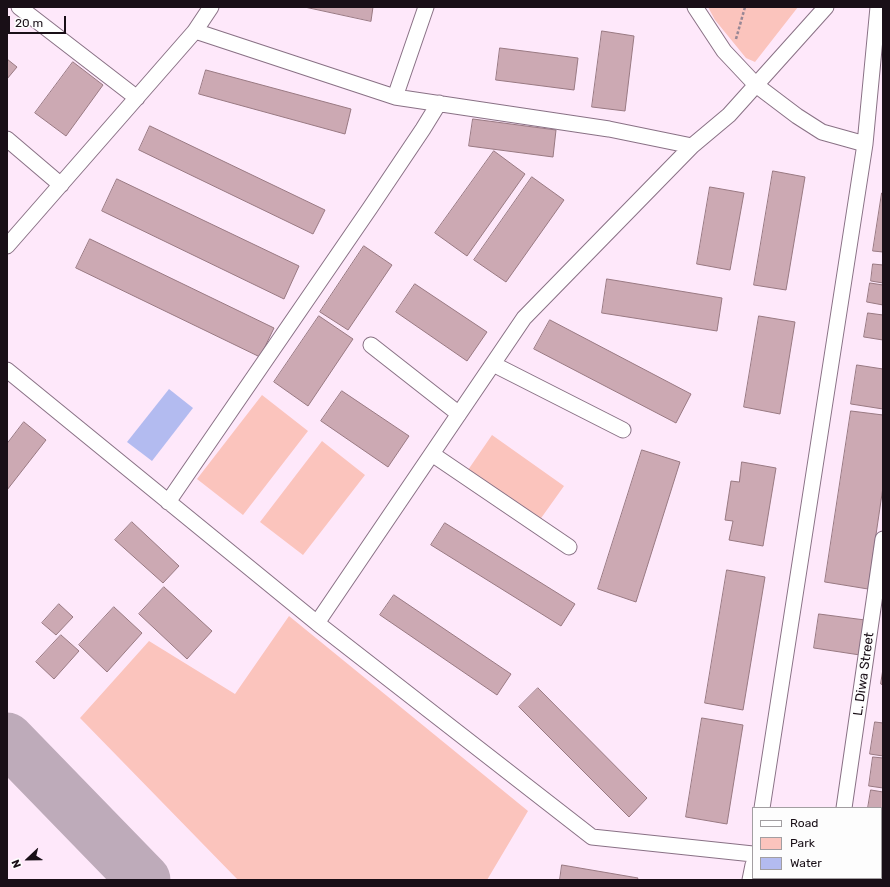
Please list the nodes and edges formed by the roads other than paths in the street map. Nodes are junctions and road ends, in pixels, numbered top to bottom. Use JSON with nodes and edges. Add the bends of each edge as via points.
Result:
{"nodes":[{"id":1,"x":19,"y":7,"type":"edge"},
{"id":2,"x":426,"y":7,"type":"edge"},
{"id":3,"x":695,"y":7,"type":"edge"},
{"id":4,"x":826,"y":7,"type":"edge"},
{"id":5,"x":878,"y":7,"type":"edge"},
{"id":6,"x":204,"y":10,"type":"edge"},
{"id":7,"x":195,"y":32,"type":"junction"},
{"id":8,"x":756,"y":85,"type":"junction"},
{"id":9,"x":395,"y":97,"type":"junction"},
{"id":10,"x":137,"y":98,"type":"junction"},
{"id":11,"x":439,"y":103,"type":"junction"},
{"id":12,"x":7,"y":139,"type":"edge"},
{"id":13,"x":864,"y":144,"type":"junction"},
{"id":14,"x":692,"y":146,"type":"junction"},
{"id":15,"x":61,"y":185,"type":"junction"},
{"id":16,"x":7,"y":246,"type":"edge"},
{"id":17,"x":371,"y":345,"type":"dead end"},
{"id":18,"x":493,"y":364,"type":"junction"},
{"id":19,"x":7,"y":370,"type":"edge"},
{"id":20,"x":459,"y":414,"type":"junction"},
{"id":21,"x":623,"y":430,"type":"dead end"},
{"id":22,"x":432,"y":454,"type":"junction"},
{"id":23,"x":168,"y":502,"type":"junction"},
{"id":24,"x":883,"y":539,"type":"edge"},
{"id":25,"x":569,"y":547,"type":"dead end"},
{"id":26,"x":317,"y":624,"type":"junction"},
{"id":27,"x":762,"y":807,"type":"edge"},
{"id":28,"x":844,"y":807,"type":"edge"},
{"id":29,"x":752,"y":854,"type":"edge"},
{"id":30,"x":752,"y":870,"type":"edge"},
{"id":31,"x":750,"y":880,"type":"edge"}],
"edges":[{"from":1,"to":10,"type":"street"},
{"from":2,"to":9,"type":"street"},
{"from":3,"to":8,"type":"street","via":[[724,51]]},
{"from":4,"to":8,"type":"street"},
{"from":5,"to":13,"type":"street"},
{"from":6,"to":7,"type":"street"},
{"from":7,"to":9,"type":"street"},
{"from":7,"to":10,"type":"street"},
{"from":8,"to":13,"type":"street","via":[[822,132]]},
{"from":8,"to":14,"type":"street","via":[[729,115]]},
{"from":9,"to":11,"type":"street"},
{"from":10,"to":15,"type":"street"},
{"from":11,"to":14,"type":"street","via":[[609,129]]},
{"from":11,"to":23,"type":"street"},
{"from":12,"to":15,"type":"street"},
{"from":13,"to":27,"type":"street"},
{"from":14,"to":18,"type":"street","via":[[524,318]]},
{"from":15,"to":16,"type":"street"},
{"from":17,"to":20,"type":"street"},
{"from":18,"to":20,"type":"street"},
{"from":18,"to":21,"type":"street"},
{"from":19,"to":23,"type":"street"},
{"from":20,"to":22,"type":"street"},
{"from":22,"to":25,"type":"street"},
{"from":22,"to":26,"type":"street"},
{"from":23,"to":26,"type":"street"},
{"from":24,"to":28,"type":"street","name":"L. Diwa Street"},
{"from":26,"to":29,"type":"street","via":[[592,838]]},
{"from":30,"to":31,"type":"street"}]}
